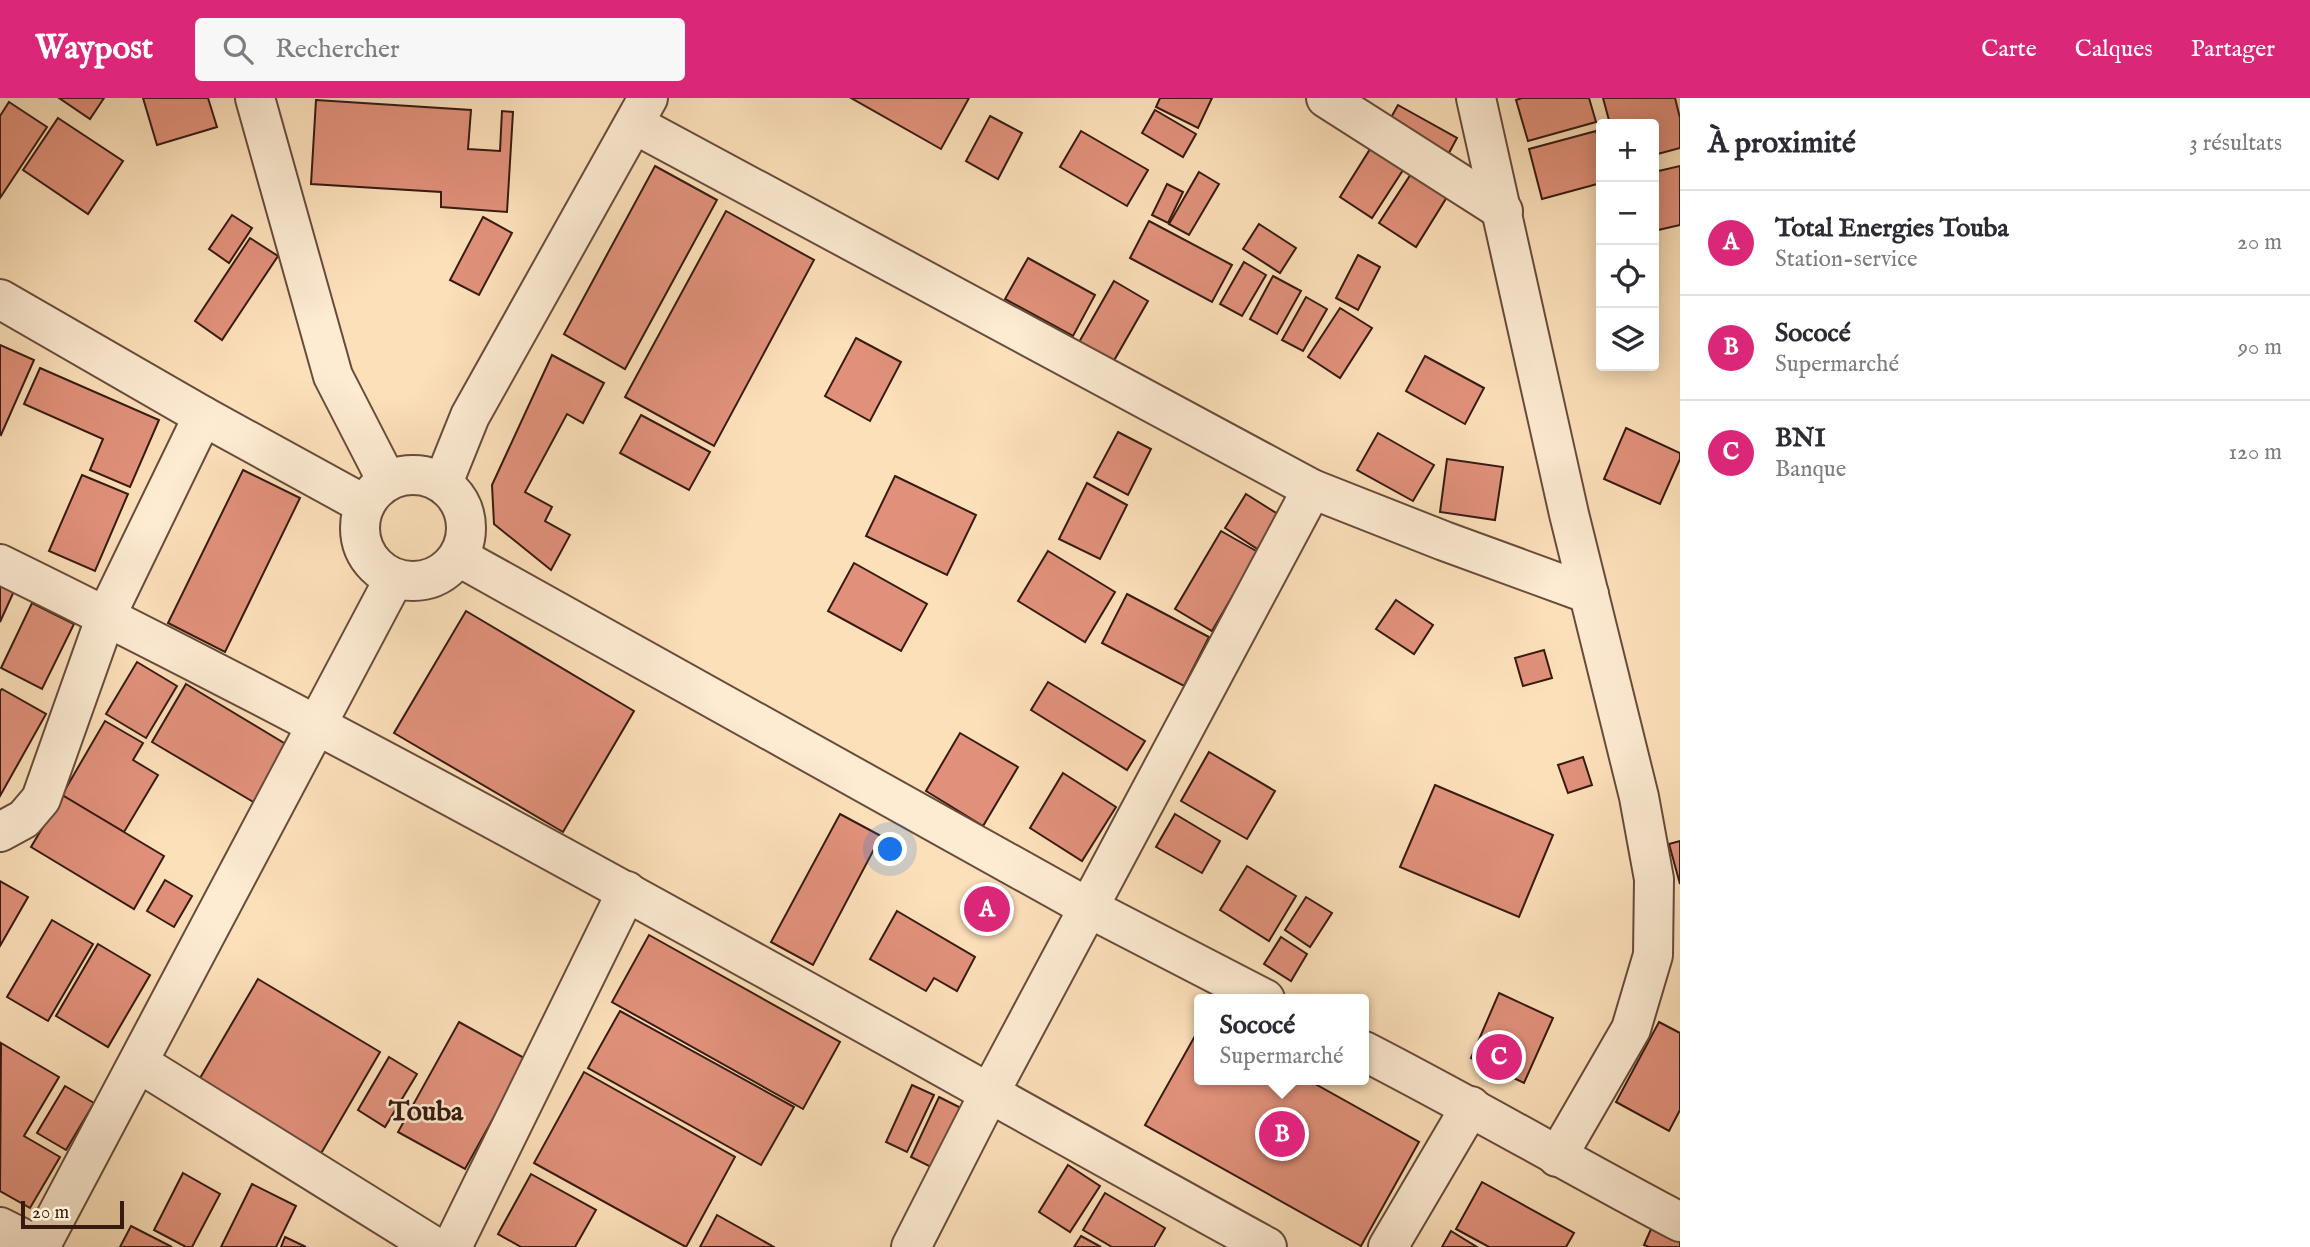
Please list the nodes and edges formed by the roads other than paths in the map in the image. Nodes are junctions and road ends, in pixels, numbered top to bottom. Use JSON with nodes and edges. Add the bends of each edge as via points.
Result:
{"nodes":[{"id":1,"x":255,"y":98,"type":"edge"},
{"id":2,"x":1326,"y":98,"type":"edge"},
{"id":3,"x":1476,"y":98,"type":"edge"},
{"id":4,"x":641,"y":111,"type":"edge"},
{"id":5,"x":1503,"y":211,"type":"junction"},
{"id":6,"x":0,"y":299,"type":"edge"},
{"id":7,"x":203,"y":416,"type":"junction"},
{"id":8,"x":443,"y":483,"type":"junction"},
{"id":9,"x":1312,"y":489,"type":"junction"},
{"id":10,"x":376,"y":493,"type":"junction"},
{"id":11,"x":459,"y":556,"type":"junction"},
{"id":12,"x":0,"y":564,"type":"edge"},
{"id":13,"x":394,"y":579,"type":"junction"},
{"id":14,"x":1589,"y":594,"type":"junction"},
{"id":15,"x":106,"y":616,"type":"junction"},
{"id":16,"x":316,"y":723,"type":"junction"},
{"id":17,"x":0,"y":832,"type":"edge"},
{"id":18,"x":627,"y":891,"type":"junction"},
{"id":19,"x":1089,"y":908,"type":"junction"},
{"id":20,"x":1255,"y":994,"type":"edge"},
{"id":21,"x":1369,"y":1054,"type":"edge"},
{"id":22,"x":139,"y":1063,"type":"junction"},
{"id":23,"x":989,"y":1094,"type":"junction"},
{"id":24,"x":1471,"y":1107,"type":"junction"},
{"id":25,"x":1557,"y":1157,"type":"junction"},
{"id":26,"x":1680,"y":1222,"type":"edge"},
{"id":27,"x":0,"y":1227,"type":"edge"},
{"id":28,"x":40,"y":1247,"type":"edge"},
{"id":29,"x":435,"y":1247,"type":"edge"},
{"id":30,"x":452,"y":1247,"type":"edge"},
{"id":31,"x":911,"y":1247,"type":"edge"},
{"id":32,"x":1267,"y":1247,"type":"edge"},
{"id":33,"x":1388,"y":1247,"type":"edge"}],
"edges":[{"from":1,"to":10,"type":"street","via":[[333,376]]},
{"from":2,"to":5,"type":"street"},
{"from":3,"to":5,"type":"street"},
{"from":4,"to":8,"type":"street","via":[[470,416]]},
{"from":4,"to":9,"type":"street"},
{"from":5,"to":14,"type":"street"},
{"from":6,"to":7,"type":"street"},
{"from":7,"to":10,"type":"street"},
{"from":7,"to":15,"type":"street"},
{"from":8,"to":10,"type":"street","via":[[425,475],[406,475]]},
{"from":8,"to":11,"type":"street","via":[[466,516],[466,537]]},
{"from":9,"to":14,"type":"street"},
{"from":9,"to":19,"type":"street"},
{"from":10,"to":13,"type":"street","via":[[360,527],[364,548],[375,567]]},
{"from":11,"to":13,"type":"street","via":[[430,580]]},
{"from":11,"to":19,"type":"street"},
{"from":12,"to":15,"type":"street"},
{"from":13,"to":16,"type":"street"},
{"from":14,"to":25,"type":"street","via":[[1639,797],[1654,879],[1653,955],[1631,1029]]},
{"from":15,"to":16,"type":"street"},
{"from":15,"to":17,"type":"street","via":[[41,799],[24,819]]},
{"from":16,"to":18,"type":"street"},
{"from":16,"to":22,"type":"street"},
{"from":18,"to":23,"type":"street"},
{"from":18,"to":30,"type":"street"},
{"from":19,"to":20,"type":"street"},
{"from":19,"to":23,"type":"street"},
{"from":21,"to":24,"type":"street"},
{"from":22,"to":28,"type":"street"},
{"from":22,"to":29,"type":"street"},
{"from":23,"to":31,"type":"street"},
{"from":23,"to":32,"type":"street"},
{"from":24,"to":25,"type":"street"},
{"from":24,"to":33,"type":"street"},
{"from":25,"to":26,"type":"street"},
{"from":27,"to":28,"type":"street"}]}
